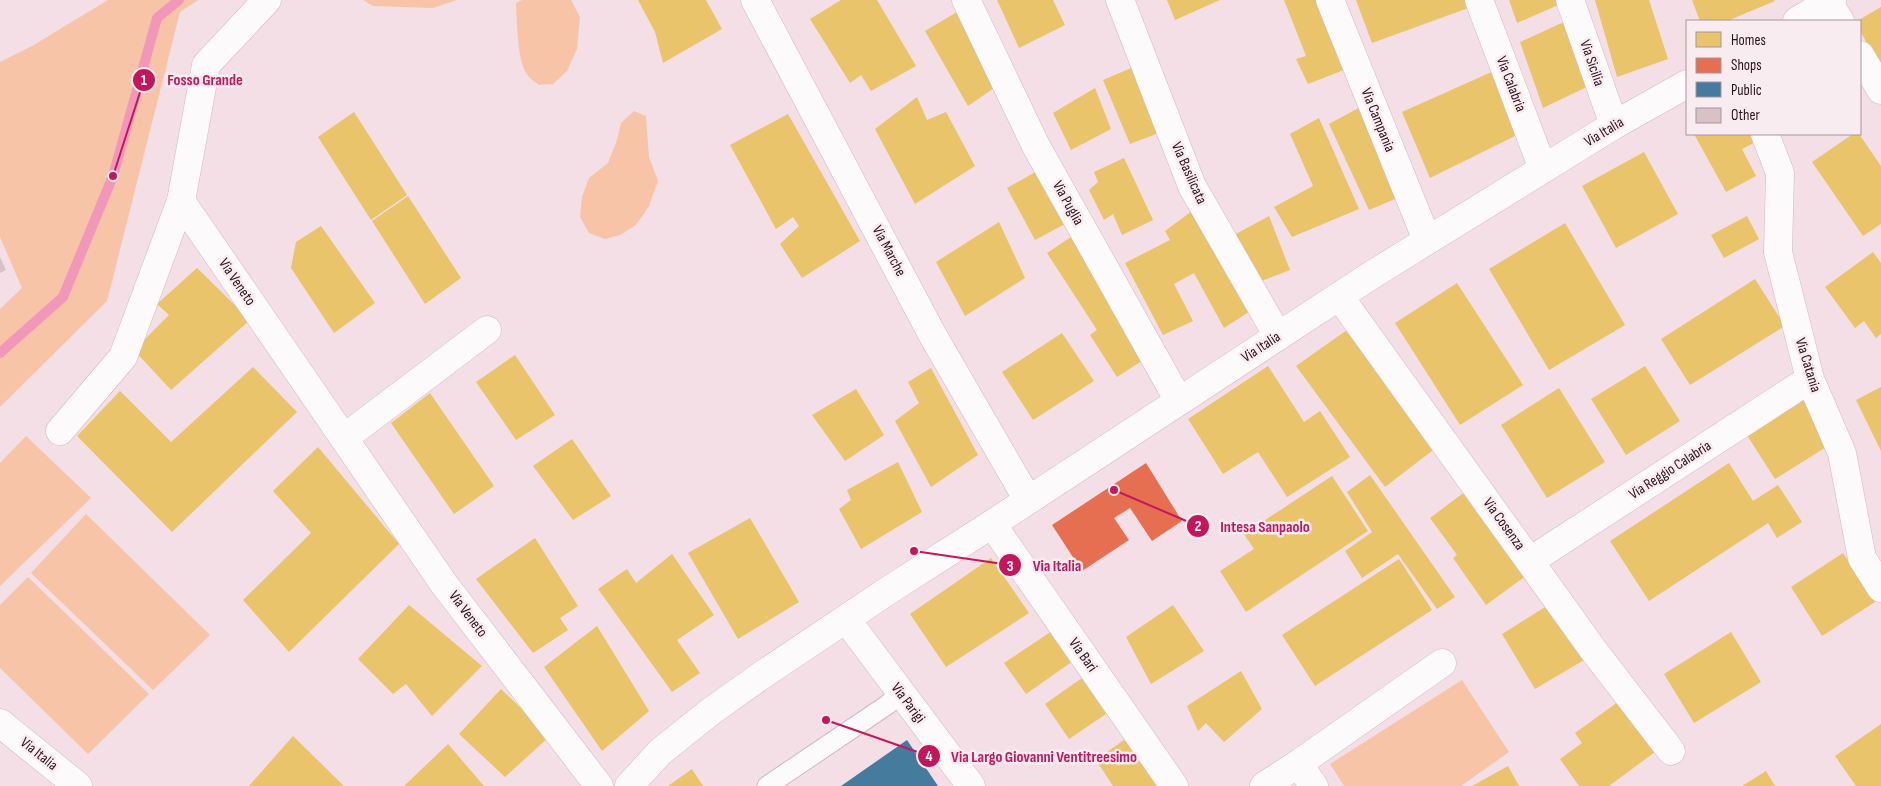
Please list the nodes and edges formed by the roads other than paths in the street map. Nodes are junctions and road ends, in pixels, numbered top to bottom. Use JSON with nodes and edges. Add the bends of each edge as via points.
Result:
{"nodes":[{"id":1,"x":267,"y":0,"type":"edge"},
{"id":2,"x":755,"y":0,"type":"edge"},
{"id":3,"x":966,"y":0,"type":"edge"},
{"id":4,"x":1120,"y":0,"type":"edge"},
{"id":5,"x":1330,"y":0,"type":"edge"},
{"id":6,"x":1479,"y":0,"type":"edge"},
{"id":7,"x":1570,"y":0,"type":"edge"},
{"id":8,"x":1861,"y":56,"type":"edge"},
{"id":9,"x":1686,"y":85,"type":"edge"},
{"id":10,"x":1881,"y":90,"type":"edge"},
{"id":11,"x":1614,"y":125,"type":"junction"},
{"id":12,"x":1766,"y":135,"type":"edge"},
{"id":13,"x":1543,"y":169,"type":"junction"},
{"id":14,"x":180,"y":201,"type":"junction"},
{"id":15,"x":1427,"y":240,"type":"junction"},
{"id":16,"x":1339,"y":296,"type":"junction"},
{"id":17,"x":487,"y":330,"type":"dead end"},
{"id":18,"x":1278,"y":336,"type":"junction"},
{"id":19,"x":1810,"y":379,"type":"junction"},
{"id":20,"x":1179,"y":401,"type":"junction"},
{"id":21,"x":60,"y":431,"type":"dead end"},
{"id":22,"x":344,"y":438,"type":"junction"},
{"id":23,"x":1028,"y":500,"type":"junction"},
{"id":24,"x":992,"y":524,"type":"junction"},
{"id":25,"x":1530,"y":560,"type":"junction"},
{"id":26,"x":1881,"y":588,"type":"edge"},
{"id":27,"x":846,"y":619,"type":"junction"},
{"id":28,"x":1442,"y":663,"type":"dead end"},
{"id":29,"x":901,"y":692,"type":"junction"},
{"id":30,"x":0,"y":722,"type":"edge"},
{"id":31,"x":1671,"y":751,"type":"dead end"},
{"id":32,"x":1298,"y":764,"type":"junction"},
{"id":33,"x":78,"y":786,"type":"edge"},
{"id":34,"x":600,"y":786,"type":"edge"},
{"id":35,"x":629,"y":786,"type":"edge"},
{"id":36,"x":767,"y":786,"type":"edge"},
{"id":37,"x":971,"y":786,"type":"edge"},
{"id":38,"x":1174,"y":786,"type":"edge"},
{"id":39,"x":1264,"y":786,"type":"edge"},
{"id":40,"x":1314,"y":786,"type":"edge"}],
"edges":[{"from":1,"to":14,"type":"street","via":[[206,65]]},
{"from":2,"to":23,"type":"street","name":"Via Marche","via":[[932,334]]},
{"from":3,"to":20,"type":"street","name":"Via Puglia","via":[[1036,146]]},
{"from":4,"to":18,"type":"street","name":"Via Basilicata","via":[[1192,186]]},
{"from":5,"to":15,"type":"street","name":"Via Campania"},
{"from":6,"to":13,"type":"street","name":"Via Calabria"},
{"from":7,"to":11,"type":"street","name":"Via Sicilia"},
{"from":8,"to":10,"type":"street"},
{"from":9,"to":11,"type":"street","name":"Via Italia"},
{"from":11,"to":13,"type":"street","name":"Via Italia"},
{"from":12,"to":19,"type":"street","name":"Via Catania","via":[[1780,173],[1778,252]]},
{"from":13,"to":15,"type":"street","name":"Via Italia"},
{"from":14,"to":21,"type":"street","via":[[123,357]]},
{"from":14,"to":22,"type":"street","name":"Via Veneto"},
{"from":15,"to":16,"type":"street","name":"Via Italia"},
{"from":16,"to":18,"type":"street","name":"Via Italia"},
{"from":16,"to":25,"type":"street","name":"Via Cosenza"},
{"from":17,"to":22,"type":"street"},
{"from":18,"to":20,"type":"street","name":"Via Italia"},
{"from":19,"to":25,"type":"street","name":"Via Reggio Calabria"},
{"from":19,"to":26,"type":"street","name":"Via Catania","via":[[1842,453],[1862,558]]},
{"from":20,"to":23,"type":"street","name":"Via Italia"},
{"from":22,"to":34,"type":"street","name":"Via Veneto","via":[[444,584]]},
{"from":23,"to":24,"type":"street","name":"Via Italia"},
{"from":24,"to":27,"type":"street","name":"Via Italia"},
{"from":24,"to":38,"type":"street","name":"Via Bari"},
{"from":25,"to":31,"type":"street","name":"Via Cosenza","via":[[1594,651]]},
{"from":27,"to":29,"type":"street","name":"Via Parigi"},
{"from":27,"to":35,"type":"street","name":"Via Italia","via":[[710,712],[660,752]]},
{"from":28,"to":32,"type":"street"},
{"from":29,"to":36,"type":"lane"},
{"from":29,"to":37,"type":"street","name":"Via Parigi"},
{"from":30,"to":33,"type":"street","name":"Via Italia"},
{"from":32,"to":39,"type":"street"},
{"from":32,"to":40,"type":"street"}]}
